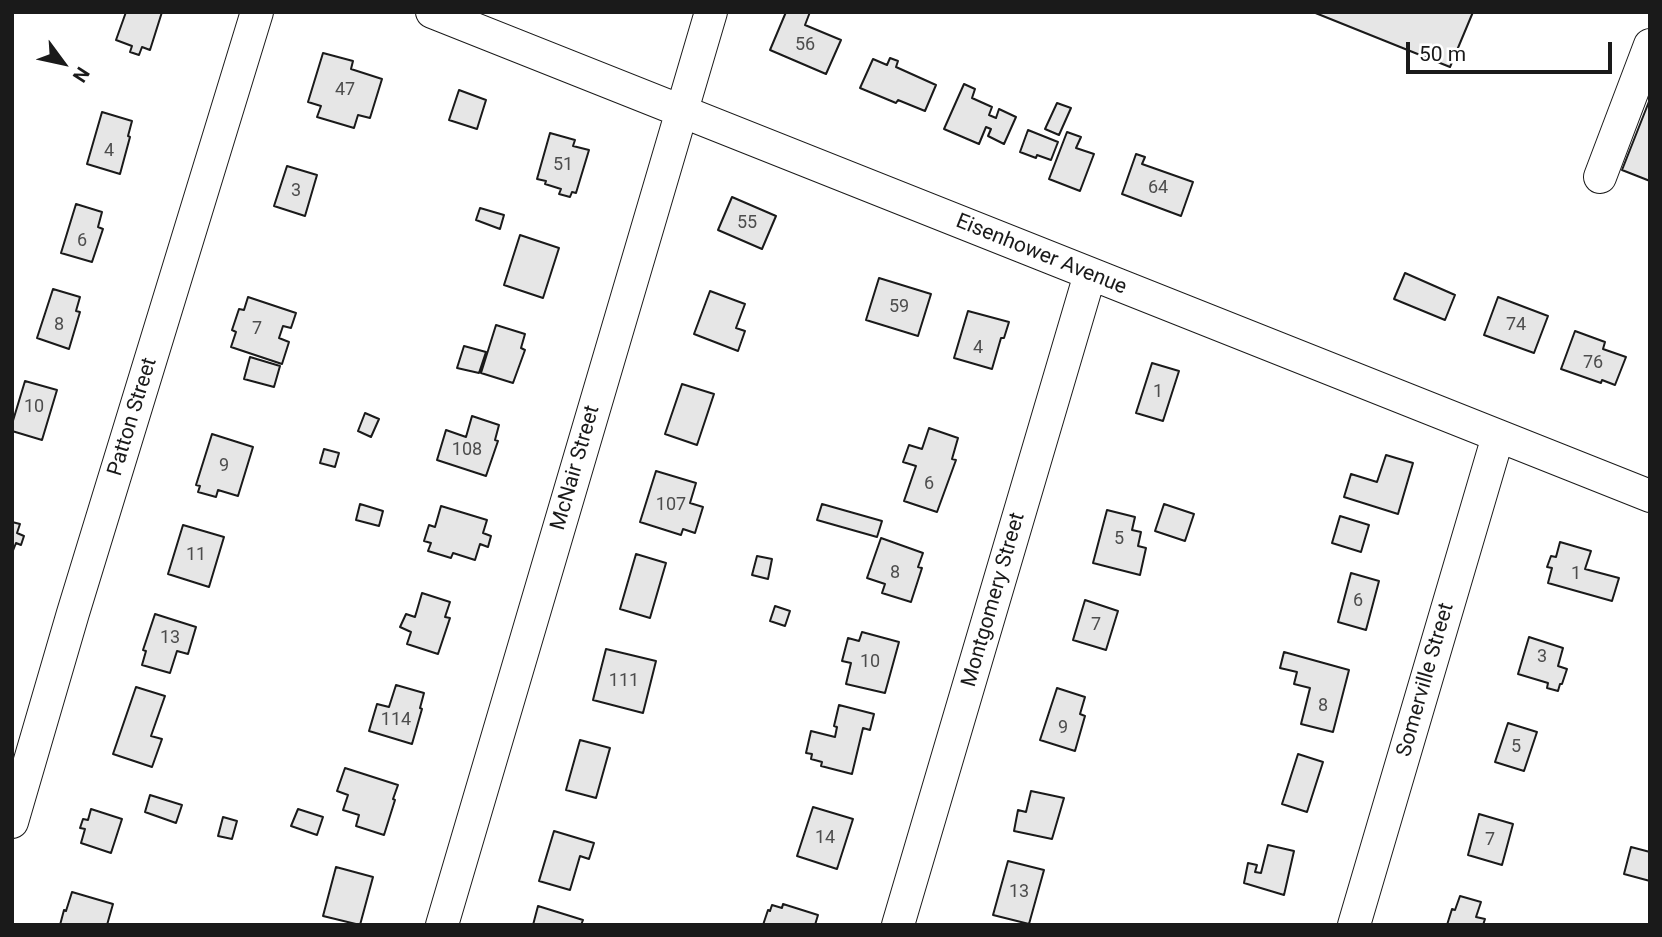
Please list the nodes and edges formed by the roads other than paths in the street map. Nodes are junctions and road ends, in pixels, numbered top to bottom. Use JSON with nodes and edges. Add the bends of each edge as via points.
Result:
{"nodes":[{"id":1,"x":257,"y":12,"type":"edge"},
{"id":2,"x":432,"y":12,"type":"edge"},
{"id":3,"x":710,"y":12,"type":"edge"},
{"id":4,"x":1650,"y":45,"type":"edge"},
{"id":5,"x":681,"y":111,"type":"junction"},
{"id":6,"x":1600,"y":177,"type":"dead end"},
{"id":7,"x":1090,"y":274,"type":"junction"},
{"id":8,"x":1498,"y":436,"type":"junction"},
{"id":9,"x":1650,"y":496,"type":"edge"},
{"id":10,"x":12,"y":822,"type":"edge"},
{"id":11,"x":442,"y":925,"type":"edge"},
{"id":12,"x":898,"y":925,"type":"edge"},
{"id":13,"x":1354,"y":925,"type":"edge"}],
"edges":[{"from":1,"to":10,"type":"street","name":"Patton Street"},
{"from":2,"to":5,"type":"street","name":"Eisenhower Avenue"},
{"from":3,"to":5,"type":"street","name":"McNair Street"},
{"from":4,"to":6,"type":"street"},
{"from":5,"to":7,"type":"street","name":"Eisenhower Avenue"},
{"from":5,"to":11,"type":"street","name":"McNair Street"},
{"from":7,"to":8,"type":"street","name":"Eisenhower Avenue"},
{"from":7,"to":12,"type":"street","name":"Montgomery Street"},
{"from":8,"to":9,"type":"street","name":"Eisenhower Avenue"},
{"from":8,"to":13,"type":"street","name":"Somerville Street"}]}
